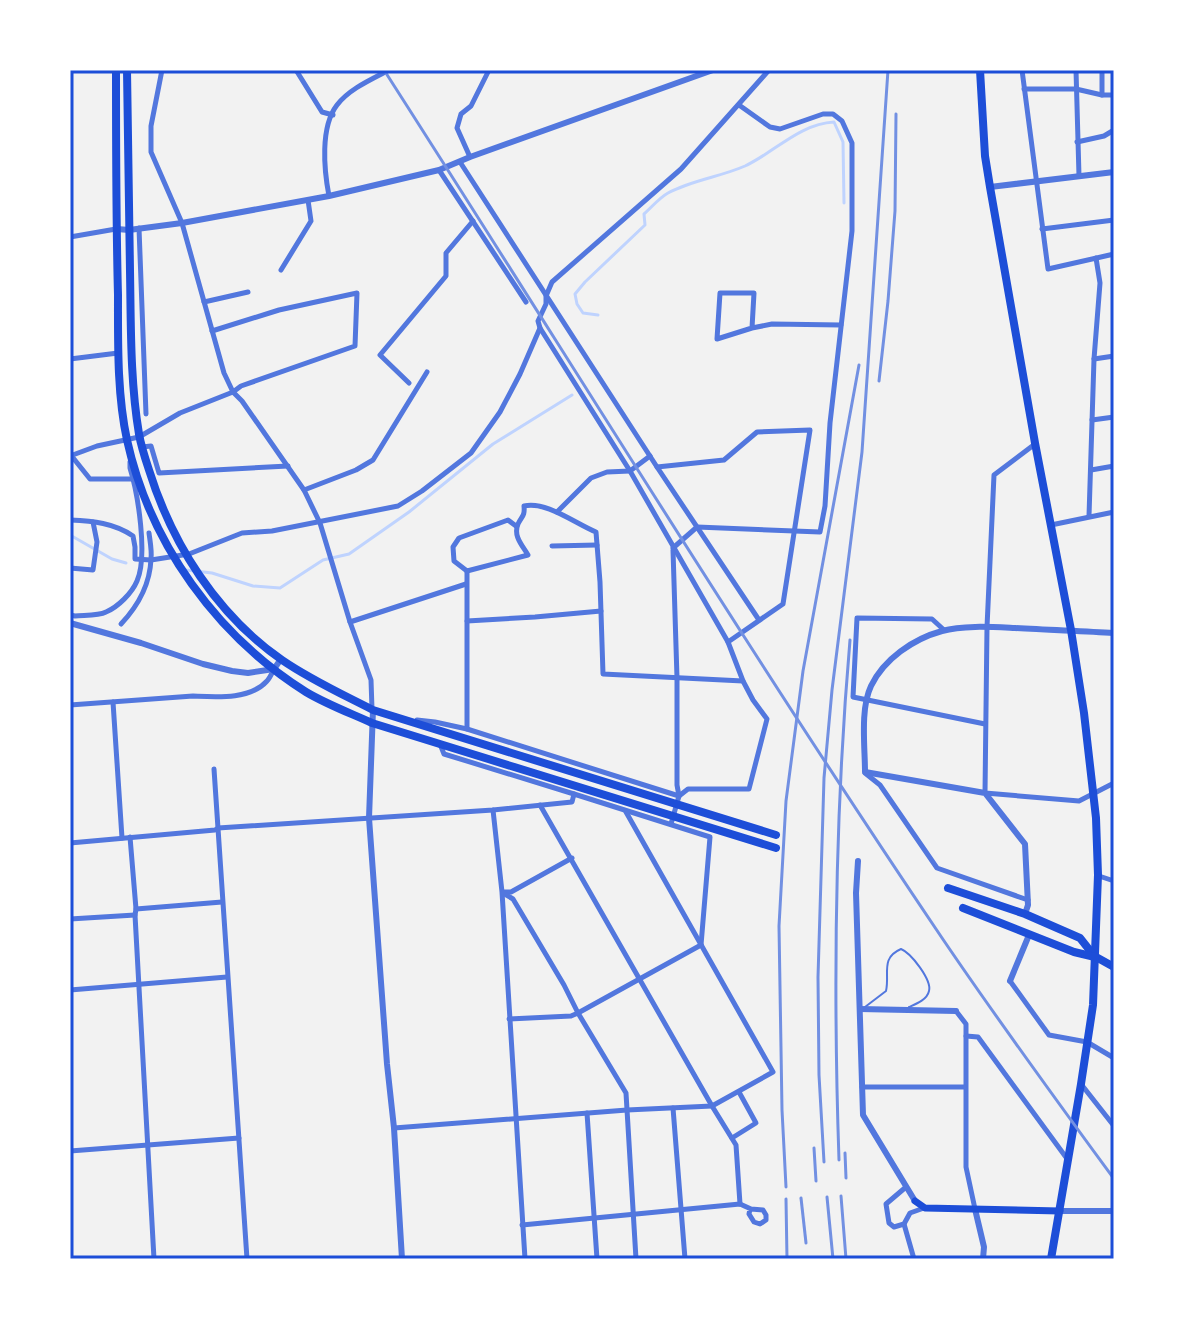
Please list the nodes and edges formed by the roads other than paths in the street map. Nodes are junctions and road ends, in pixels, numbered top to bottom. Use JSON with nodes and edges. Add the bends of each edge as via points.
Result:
{"nodes":[{"id":1,"x":116,"y":70,"type":"edge"},
{"id":2,"x":127,"y":70,"type":"edge"},
{"id":3,"x":162,"y":70,"type":"edge"},
{"id":4,"x":296,"y":70,"type":"edge"},
{"id":5,"x":389,"y":70,"type":"edge"},
{"id":6,"x":489,"y":70,"type":"edge"},
{"id":7,"x":713,"y":70,"type":"edge"},
{"id":8,"x":769,"y":70,"type":"edge"},
{"id":9,"x":980,"y":70,"type":"edge"},
{"id":10,"x":1022,"y":70,"type":"edge"},
{"id":11,"x":1076,"y":70,"type":"edge"},
{"id":12,"x":1102,"y":70,"type":"edge"},
{"id":13,"x":378,"y":72,"type":"edge"},
{"id":14,"x":1024,"y":89,"type":"junction"},
{"id":15,"x":1076,"y":89,"type":"junction"},
{"id":16,"x":1102,"y":95,"type":"junction"},
{"id":17,"x":1114,"y":95,"type":"edge"},
{"id":18,"x":739,"y":105,"type":"junction"},
{"id":19,"x":333,"y":115,"type":"junction"},
{"id":20,"x":1114,"y":130,"type":"edge"},
{"id":21,"x":1077,"y":142,"type":"junction"},
{"id":22,"x":470,"y":157,"type":"junction"},
{"id":23,"x":460,"y":162,"type":"junction"},
{"id":24,"x":439,"y":170,"type":"junction"},
{"id":25,"x":1114,"y":172,"type":"edge"},
{"id":26,"x":1079,"y":176,"type":"junction"},
{"id":27,"x":1036,"y":182,"type":"junction"},
{"id":28,"x":990,"y":187,"type":"junction"},
{"id":29,"x":329,"y":196,"type":"junction"},
{"id":30,"x":308,"y":200,"type":"junction"},
{"id":31,"x":1114,"y":220,"type":"edge"},
{"id":32,"x":473,"y":221,"type":"junction"},
{"id":33,"x":182,"y":223,"type":"junction"},
{"id":34,"x":139,"y":228,"type":"junction"},
{"id":35,"x":117,"y":229,"type":"junction"},
{"id":36,"x":1042,"y":229,"type":"junction"},
{"id":37,"x":129,"y":230,"type":"junction"},
{"id":38,"x":70,"y":237,"type":"edge"},
{"id":39,"x":1114,"y":254,"type":"edge"},
{"id":40,"x":1096,"y":258,"type":"junction"},
{"id":41,"x":281,"y":270,"type":"dead end"},
{"id":42,"x":248,"y":292,"type":"dead end"},
{"id":43,"x":546,"y":296,"type":"junction"},
{"id":44,"x":204,"y":302,"type":"junction"},
{"id":45,"x":526,"y":302,"type":"dead end"},
{"id":46,"x":841,"y":325,"type":"junction"},
{"id":47,"x":540,"y":328,"type":"junction"},
{"id":48,"x":752,"y":328,"type":"junction"},
{"id":49,"x":212,"y":331,"type":"junction"},
{"id":50,"x":70,"y":350,"type":"edge"},
{"id":51,"x":119,"y":353,"type":"junction"},
{"id":52,"x":1114,"y":356,"type":"edge"},
{"id":53,"x":71,"y":358,"type":"edge"},
{"id":54,"x":1094,"y":359,"type":"junction"},
{"id":55,"x":427,"y":372,"type":"dead end"},
{"id":56,"x":409,"y":383,"type":"dead end"},
{"id":57,"x":233,"y":392,"type":"junction"},
{"id":58,"x":146,"y":414,"type":"dead end"},
{"id":59,"x":1114,"y":417,"type":"edge"},
{"id":60,"x":1092,"y":420,"type":"junction"},
{"id":61,"x":127,"y":439,"type":"junction"},
{"id":62,"x":140,"y":442,"type":"junction"},
{"id":63,"x":1035,"y":443,"type":"junction"},
{"id":64,"x":131,"y":453,"type":"junction"},
{"id":65,"x":71,"y":455,"type":"edge"},
{"id":66,"x":650,"y":456,"type":"junction"},
{"id":67,"x":288,"y":466,"type":"junction"},
{"id":68,"x":1114,"y":466,"type":"edge"},
{"id":69,"x":657,"y":467,"type":"junction"},
{"id":70,"x":1091,"y":470,"type":"junction"},
{"id":71,"x":630,"y":471,"type":"junction"},
{"id":72,"x":133,"y":479,"type":"junction"},
{"id":73,"x":304,"y":490,"type":"junction"},
{"id":74,"x":557,"y":512,"type":"junction"},
{"id":75,"x":1114,"y":512,"type":"edge"},
{"id":76,"x":1089,"y":516,"type":"junction"},
{"id":77,"x":70,"y":520,"type":"edge"},
{"id":78,"x":93,"y":522,"type":"junction"},
{"id":79,"x":320,"y":523,"type":"junction"},
{"id":80,"x":1051,"y":525,"type":"junction"},
{"id":81,"x":516,"y":526,"type":"junction"},
{"id":82,"x":697,"y":527,"type":"junction"},
{"id":83,"x":793,"y":531,"type":"junction"},
{"id":84,"x":149,"y":533,"type":"dead end"},
{"id":85,"x":597,"y":545,"type":"junction"},
{"id":86,"x":552,"y":546,"type":"dead end"},
{"id":87,"x":673,"y":548,"type":"junction"},
{"id":88,"x":151,"y":560,"type":"junction"},
{"id":89,"x":70,"y":568,"type":"edge"},
{"id":90,"x":467,"y":571,"type":"junction"},
{"id":91,"x":466,"y":584,"type":"junction"},
{"id":92,"x":601,"y":611,"type":"junction"},
{"id":93,"x":70,"y":615,"type":"edge"},
{"id":94,"x":759,"y":620,"type":"junction"},
{"id":95,"x":466,"y":621,"type":"junction"},
{"id":96,"x":350,"y":622,"type":"junction"},
{"id":97,"x":70,"y":623,"type":"edge"},
{"id":98,"x":121,"y":624,"type":"dead end"},
{"id":99,"x":987,"y":627,"type":"junction"},
{"id":100,"x":944,"y":630,"type":"junction"},
{"id":101,"x":1071,"y":630,"type":"junction"},
{"id":102,"x":1114,"y":633,"type":"edge"},
{"id":103,"x":728,"y":642,"type":"junction"},
{"id":104,"x":281,"y":659,"type":"junction"},
{"id":105,"x":274,"y":669,"type":"junction"},
{"id":106,"x":677,"y":678,"type":"junction"},
{"id":107,"x":743,"y":681,"type":"junction"},
{"id":108,"x":867,"y":700,"type":"junction"},
{"id":109,"x":113,"y":702,"type":"junction"},
{"id":110,"x":70,"y":705,"type":"edge"},
{"id":111,"x":373,"y":710,"type":"junction"},
{"id":112,"x":400,"y":719,"type":"junction"},
{"id":113,"x":372,"y":723,"type":"junction"},
{"id":114,"x":985,"y":724,"type":"junction"},
{"id":115,"x":467,"y":729,"type":"junction"},
{"id":116,"x":440,"y":744,"type":"junction"},
{"id":117,"x":214,"y":769,"type":"dead end"},
{"id":118,"x":865,"y":772,"type":"junction"},
{"id":119,"x":1114,"y":783,"type":"edge"},
{"id":120,"x":985,"y":793,"type":"junction"},
{"id":121,"x":574,"y":794,"type":"junction"},
{"id":122,"x":679,"y":796,"type":"junction"},
{"id":123,"x":540,"y":805,"type":"junction"},
{"id":124,"x":493,"y":810,"type":"junction"},
{"id":125,"x":626,"y":812,"type":"junction"},
{"id":126,"x":369,"y":818,"type":"junction"},
{"id":127,"x":671,"y":824,"type":"junction"},
{"id":128,"x":218,"y":828,"type":"junction"},
{"id":129,"x":776,"y":835,"type":"dead end"},
{"id":130,"x":130,"y":837,"type":"junction"},
{"id":131,"x":122,"y":838,"type":"junction"},
{"id":132,"x":70,"y":843,"type":"edge"},
{"id":133,"x":776,"y":848,"type":"dead end"},
{"id":134,"x":572,"y":858,"type":"junction"},
{"id":135,"x":858,"y":861,"type":"dead end"},
{"id":136,"x":1098,"y":875,"type":"junction"},
{"id":137,"x":1114,"y":881,"type":"edge"},
{"id":138,"x":948,"y":888,"type":"dead end"},
{"id":139,"x":502,"y":892,"type":"junction"},
{"id":140,"x":1028,"y":900,"type":"junction"},
{"id":141,"x":222,"y":902,"type":"junction"},
{"id":142,"x":963,"y":908,"type":"dead end"},
{"id":143,"x":136,"y":912,"type":"junction"},
{"id":144,"x":1025,"y":914,"type":"junction"},
{"id":145,"x":70,"y":919,"type":"edge"},
{"id":146,"x":1029,"y":935,"type":"junction"},
{"id":147,"x":701,"y":945,"type":"junction"},
{"id":148,"x":1096,"y":957,"type":"junction"},
{"id":149,"x":1114,"y":967,"type":"edge"},
{"id":150,"x":227,"y":977,"type":"junction"},
{"id":151,"x":640,"y":978,"type":"junction"},
{"id":152,"x":1010,"y":981,"type":"joint"},
{"id":153,"x":139,"y":984,"type":"junction"},
{"id":154,"x":70,"y":990,"type":"edge"},
{"id":155,"x":860,"y":1009,"type":"junction"},
{"id":156,"x":903,"y":1010,"type":"junction"},
{"id":157,"x":956,"y":1011,"type":"joint"},
{"id":158,"x":578,"y":1013,"type":"junction"},
{"id":159,"x":509,"y":1019,"type":"junction"},
{"id":160,"x":966,"y":1036,"type":"junction"},
{"id":161,"x":1087,"y":1042,"type":"junction"},
{"id":162,"x":1114,"y":1058,"type":"edge"},
{"id":163,"x":1081,"y":1084,"type":"junction"},
{"id":164,"x":862,"y":1087,"type":"junction"},
{"id":165,"x":964,"y":1087,"type":"junction"},
{"id":166,"x":739,"y":1092,"type":"junction"},
{"id":167,"x":712,"y":1106,"type":"junction"},
{"id":168,"x":673,"y":1108,"type":"junction"},
{"id":169,"x":627,"y":1110,"type":"junction"},
{"id":170,"x":587,"y":1113,"type":"junction"},
{"id":171,"x":516,"y":1118,"type":"junction"},
{"id":172,"x":1114,"y":1126,"type":"edge"},
{"id":173,"x":394,"y":1128,"type":"junction"},
{"id":174,"x":239,"y":1138,"type":"junction"},
{"id":175,"x":732,"y":1138,"type":"junction"},
{"id":176,"x":148,"y":1145,"type":"junction"},
{"id":177,"x":70,"y":1151,"type":"edge"},
{"id":178,"x":1068,"y":1161,"type":"junction"},
{"id":179,"x":906,"y":1187,"type":"junction"},
{"id":180,"x":915,"y":1201,"type":"joint"},
{"id":181,"x":740,"y":1204,"type":"junction"},
{"id":182,"x":925,"y":1208,"type":"junction"},
{"id":183,"x":750,"y":1209,"type":"dead end"},
{"id":184,"x":975,"y":1209,"type":"junction"},
{"id":185,"x":681,"y":1210,"type":"junction"},
{"id":186,"x":1060,"y":1211,"type":"junction"},
{"id":187,"x":1114,"y":1211,"type":"edge"},
{"id":188,"x":634,"y":1214,"type":"junction"},
{"id":189,"x":594,"y":1218,"type":"junction"},
{"id":190,"x":904,"y":1224,"type":"junction"},
{"id":191,"x":522,"y":1225,"type":"junction"},
{"id":192,"x":154,"y":1259,"type":"edge"},
{"id":193,"x":247,"y":1259,"type":"edge"},
{"id":194,"x":402,"y":1259,"type":"edge"},
{"id":195,"x":525,"y":1259,"type":"edge"},
{"id":196,"x":597,"y":1259,"type":"edge"},
{"id":197,"x":636,"y":1259,"type":"edge"},
{"id":198,"x":685,"y":1259,"type":"edge"},
{"id":199,"x":914,"y":1259,"type":"edge"},
{"id":200,"x":983,"y":1259,"type":"edge"},
{"id":201,"x":1051,"y":1259,"type":"edge"}],
"edges":[{"from":1,"to":35,"type":"main road"},
{"from":2,"to":37,"type":"main road"},
{"from":3,"to":33,"type":"street","via":[[151,152]]},
{"from":4,"to":19,"type":"street","via":[[322,112]]},
{"from":5,"to":13,"type":"street"},
{"from":6,"to":22,"type":"street","via":[[457,128]]},
{"from":7,"to":22,"type":"street"},
{"from":8,"to":18,"type":"street"},
{"from":9,"to":28,"type":"main road"},
{"from":10,"to":14,"type":"street"},
{"from":11,"to":15,"type":"street"},
{"from":12,"to":16,"type":"street"},
{"from":13,"to":19,"type":"street","via":[[336,106]]},
{"from":14,"to":15,"type":"street"},
{"from":14,"to":27,"type":"street"},
{"from":15,"to":16,"type":"street"},
{"from":15,"to":21,"type":"street"},
{"from":16,"to":17,"type":"street"},
{"from":18,"to":43,"type":"street","via":[[681,169],[552,282]]},
{"from":18,"to":46,"type":"street","via":[[770,127],[833,114],[848,131],[852,231]]},
{"from":19,"to":29,"type":"street","via":[[325,134]]},
{"from":20,"to":21,"type":"street"},
{"from":21,"to":26,"type":"street"},
{"from":22,"to":23,"type":"street"},
{"from":23,"to":24,"type":"street"},
{"from":23,"to":43,"type":"street"},
{"from":24,"to":29,"type":"street"},
{"from":24,"to":32,"type":"street"},
{"from":25,"to":26,"type":"street"},
{"from":26,"to":27,"type":"street"},
{"from":27,"to":28,"type":"street"},
{"from":27,"to":36,"type":"street"},
{"from":28,"to":63,"type":"main road"},
{"from":29,"to":30,"type":"street"},
{"from":30,"to":33,"type":"street"},
{"from":30,"to":41,"type":"street","via":[[311,221]]},
{"from":31,"to":36,"type":"street"},
{"from":32,"to":45,"type":"street"},
{"from":32,"to":56,"type":"street","via":[[446,253],[446,276],[380,355]]},
{"from":33,"to":34,"type":"street"},
{"from":33,"to":44,"type":"street"},
{"from":34,"to":37,"type":"street"},
{"from":34,"to":58,"type":"street"},
{"from":35,"to":37,"type":"street"},
{"from":35,"to":38,"type":"street"},
{"from":35,"to":51,"type":"main road"},
{"from":36,"to":40,"type":"street","via":[[1048,269]]},
{"from":37,"to":62,"type":"main road","via":[[131,351]]},
{"from":39,"to":40,"type":"street"},
{"from":40,"to":54,"type":"street","via":[[1100,283]]},
{"from":42,"to":44,"type":"street"},
{"from":43,"to":47,"type":"street"},
{"from":43,"to":66,"type":"street"},
{"from":44,"to":49,"type":"street"},
{"from":46,"to":48,"type":"street"},
{"from":46,"to":83,"type":"street","via":[[820,532]]},
{"from":47,"to":71,"type":"street"},
{"from":47,"to":79,"type":"street","via":[[500,412],[471,453],[398,506]]},
{"from":48,"to":48,"type":"street","via":[[717,339],[720,293],[754,293]]},
{"from":49,"to":57,"type":"street"},
{"from":49,"to":57,"type":"street","via":[[357,293],[355,346]]},
{"from":50,"to":53,"type":"street"},
{"from":51,"to":53,"type":"street"},
{"from":51,"to":61,"type":"main road"},
{"from":52,"to":54,"type":"street"},
{"from":54,"to":60,"type":"street"},
{"from":55,"to":73,"type":"street","via":[[373,460]]},
{"from":57,"to":62,"type":"street","via":[[180,413]]},
{"from":57,"to":67,"type":"street"},
{"from":59,"to":60,"type":"street"},
{"from":60,"to":70,"type":"street"},
{"from":61,"to":62,"type":"street"},
{"from":61,"to":64,"type":"main road"},
{"from":61,"to":65,"type":"street"},
{"from":62,"to":67,"type":"street","via":[[151,446],[159,473]]},
{"from":62,"to":104,"type":"main road","via":[[171,530],[189,560],[253,637]]},
{"from":63,"to":80,"type":"main road"},
{"from":63,"to":99,"type":"street","via":[[994,475]]},
{"from":64,"to":72,"type":"street"},
{"from":64,"to":105,"type":"main road","via":[[162,534],[199,596]]},
{"from":65,"to":72,"type":"street","via":[[90,479]]},
{"from":66,"to":69,"type":"street"},
{"from":66,"to":71,"type":"street"},
{"from":67,"to":73,"type":"street"},
{"from":68,"to":70,"type":"street"},
{"from":69,"to":82,"type":"street"},
{"from":69,"to":83,"type":"street","via":[[724,460],[757,432],[810,430]]},
{"from":70,"to":76,"type":"street"},
{"from":71,"to":74,"type":"street","via":[[591,478]]},
{"from":71,"to":87,"type":"street"},
{"from":72,"to":93,"type":"street","via":[[139,507],[137,582],[105,613]]},
{"from":73,"to":79,"type":"street"},
{"from":74,"to":81,"type":"street","via":[[524,506],[525,515]]},
{"from":74,"to":85,"type":"street","via":[[596,532]]},
{"from":75,"to":76,"type":"street"},
{"from":76,"to":80,"type":"street"},
{"from":77,"to":78,"type":"street"},
{"from":78,"to":88,"type":"street","via":[[121,528],[133,536],[135,559]]},
{"from":78,"to":89,"type":"street","via":[[93,570]]},
{"from":79,"to":88,"type":"street","via":[[242,533],[189,554]]},
{"from":79,"to":96,"type":"street"},
{"from":80,"to":101,"type":"main road"},
{"from":81,"to":90,"type":"street","via":[[528,555]]},
{"from":81,"to":90,"type":"street","via":[[508,520],[459,538],[454,561]]},
{"from":82,"to":83,"type":"street"},
{"from":82,"to":87,"type":"street"},
{"from":82,"to":94,"type":"street"},
{"from":83,"to":94,"type":"street","via":[[783,604]]},
{"from":84,"to":88,"type":"street"},
{"from":85,"to":86,"type":"street"},
{"from":85,"to":92,"type":"street"},
{"from":87,"to":103,"type":"street"},
{"from":87,"to":106,"type":"street"},
{"from":88,"to":98,"type":"street","via":[[146,587]]},
{"from":90,"to":91,"type":"street"},
{"from":91,"to":95,"type":"street"},
{"from":91,"to":96,"type":"street"},
{"from":92,"to":95,"type":"street"},
{"from":92,"to":106,"type":"street","via":[[603,674]]},
{"from":94,"to":103,"type":"street"},
{"from":95,"to":115,"type":"street"},
{"from":96,"to":111,"type":"street","via":[[371,680]]},
{"from":97,"to":105,"type":"street","via":[[232,671]]},
{"from":99,"to":100,"type":"street"},
{"from":99,"to":101,"type":"street"},
{"from":99,"to":114,"type":"street"},
{"from":100,"to":108,"type":"street","via":[[899,652],[871,686]]},
{"from":100,"to":108,"type":"street","via":[[932,619],[857,618],[853,697]]},
{"from":101,"to":102,"type":"street"},
{"from":101,"to":136,"type":"main road","via":[[1096,818]]},
{"from":103,"to":107,"type":"street"},
{"from":104,"to":105,"type":"street"},
{"from":104,"to":111,"type":"main road"},
{"from":105,"to":109,"type":"street","via":[[267,681],[246,694]]},
{"from":105,"to":113,"type":"main road","via":[[309,693]]},
{"from":106,"to":107,"type":"street"},
{"from":106,"to":122,"type":"street"},
{"from":107,"to":122,"type":"street","via":[[767,719],[749,789],[688,789]]},
{"from":108,"to":114,"type":"street"},
{"from":108,"to":118,"type":"street"},
{"from":109,"to":110,"type":"street"},
{"from":109,"to":131,"type":"street"},
{"from":111,"to":112,"type":"main road"},
{"from":111,"to":113,"type":"street"},
{"from":112,"to":115,"type":"street"},
{"from":112,"to":129,"type":"main road"},
{"from":113,"to":116,"type":"main road"},
{"from":113,"to":126,"type":"street"},
{"from":114,"to":120,"type":"street"},
{"from":115,"to":122,"type":"street"},
{"from":116,"to":121,"type":"street","via":[[444,754]]},
{"from":116,"to":133,"type":"main road"},
{"from":117,"to":128,"type":"street"},
{"from":118,"to":120,"type":"street"},
{"from":118,"to":140,"type":"street","via":[[880,785],[937,868]]},
{"from":119,"to":120,"type":"street","via":[[1079,801]]},
{"from":120,"to":140,"type":"street","via":[[1025,844]]},
{"from":121,"to":123,"type":"street","via":[[572,802]]},
{"from":121,"to":125,"type":"street"},
{"from":122,"to":127,"type":"street"},
{"from":123,"to":124,"type":"street"},
{"from":123,"to":134,"type":"street"},
{"from":124,"to":126,"type":"street"},
{"from":124,"to":139,"type":"street"},
{"from":125,"to":127,"type":"street"},
{"from":125,"to":147,"type":"street"},
{"from":126,"to":128,"type":"street"},
{"from":126,"to":173,"type":"street"},
{"from":127,"to":147,"type":"street","via":[[710,837]]},
{"from":128,"to":130,"type":"street"},
{"from":128,"to":141,"type":"street"},
{"from":130,"to":131,"type":"street"},
{"from":130,"to":143,"type":"street"},
{"from":131,"to":132,"type":"street"},
{"from":134,"to":139,"type":"street"},
{"from":134,"to":151,"type":"street"},
{"from":135,"to":155,"type":"street"},
{"from":136,"to":137,"type":"street"},
{"from":136,"to":148,"type":"main road"},
{"from":138,"to":144,"type":"main road"},
{"from":139,"to":158,"type":"street","via":[[513,899]]},
{"from":139,"to":159,"type":"street"},
{"from":140,"to":144,"type":"street"},
{"from":141,"to":143,"type":"street"},
{"from":141,"to":150,"type":"street"},
{"from":142,"to":146,"type":"main road"},
{"from":143,"to":145,"type":"street"},
{"from":143,"to":153,"type":"street"},
{"from":144,"to":148,"type":"main road","via":[[1080,938]]},
{"from":146,"to":148,"type":"main road"},
{"from":146,"to":152,"type":"street"},
{"from":147,"to":151,"type":"street"},
{"from":147,"to":166,"type":"street","via":[[773,1072]]},
{"from":148,"to":149,"type":"main road"},
{"from":148,"to":161,"type":"main road"},
{"from":150,"to":153,"type":"street"},
{"from":150,"to":174,"type":"street"},
{"from":151,"to":158,"type":"street"},
{"from":151,"to":167,"type":"street"},
{"from":152,"to":161,"type":"street","via":[[1049,1035]]},
{"from":153,"to":154,"type":"street"},
{"from":153,"to":176,"type":"street"},
{"from":155,"to":156,"type":"street"},
{"from":155,"to":156,"type":"lane","via":[[886,991],[887,961],[901,949],[930,989]]},
{"from":155,"to":164,"type":"street"},
{"from":156,"to":157,"type":"street"},
{"from":157,"to":160,"type":"street","via":[[966,1024]]},
{"from":158,"to":159,"type":"street"},
{"from":158,"to":169,"type":"street","via":[[626,1093]]},
{"from":159,"to":171,"type":"street"},
{"from":160,"to":165,"type":"street"},
{"from":160,"to":178,"type":"street","via":[[978,1037]]},
{"from":161,"to":162,"type":"street"},
{"from":161,"to":163,"type":"main road"},
{"from":163,"to":172,"type":"street"},
{"from":163,"to":178,"type":"main road"},
{"from":164,"to":165,"type":"street"},
{"from":164,"to":179,"type":"street","via":[[863,1115]]},
{"from":165,"to":184,"type":"street","via":[[966,1167]]},
{"from":166,"to":167,"type":"street"},
{"from":166,"to":175,"type":"street","via":[[756,1123]]},
{"from":167,"to":168,"type":"street"},
{"from":167,"to":175,"type":"street"},
{"from":168,"to":169,"type":"street"},
{"from":168,"to":185,"type":"street"},
{"from":169,"to":170,"type":"street"},
{"from":169,"to":188,"type":"street"},
{"from":170,"to":171,"type":"street"},
{"from":170,"to":189,"type":"street"},
{"from":171,"to":173,"type":"street"},
{"from":171,"to":191,"type":"street"},
{"from":173,"to":194,"type":"street"},
{"from":174,"to":176,"type":"street"},
{"from":174,"to":193,"type":"street"},
{"from":175,"to":181,"type":"street"},
{"from":176,"to":177,"type":"street"},
{"from":176,"to":192,"type":"street"},
{"from":178,"to":186,"type":"main road"},
{"from":179,"to":180,"type":"street"},
{"from":179,"to":190,"type":"street","via":[[886,1204],[889,1223]]},
{"from":180,"to":182,"type":"main road"},
{"from":181,"to":183,"type":"street"},
{"from":181,"to":185,"type":"street"},
{"from":182,"to":184,"type":"main road"},
{"from":182,"to":190,"type":"street","via":[[910,1213]]},
{"from":184,"to":186,"type":"main road"},
{"from":184,"to":200,"type":"street"},
{"from":185,"to":188,"type":"street"},
{"from":185,"to":198,"type":"street"},
{"from":186,"to":187,"type":"street"},
{"from":186,"to":201,"type":"main road"},
{"from":188,"to":189,"type":"street"},
{"from":188,"to":197,"type":"street"},
{"from":189,"to":191,"type":"street"},
{"from":189,"to":196,"type":"street"},
{"from":190,"to":199,"type":"street"},
{"from":191,"to":195,"type":"street"}]}
